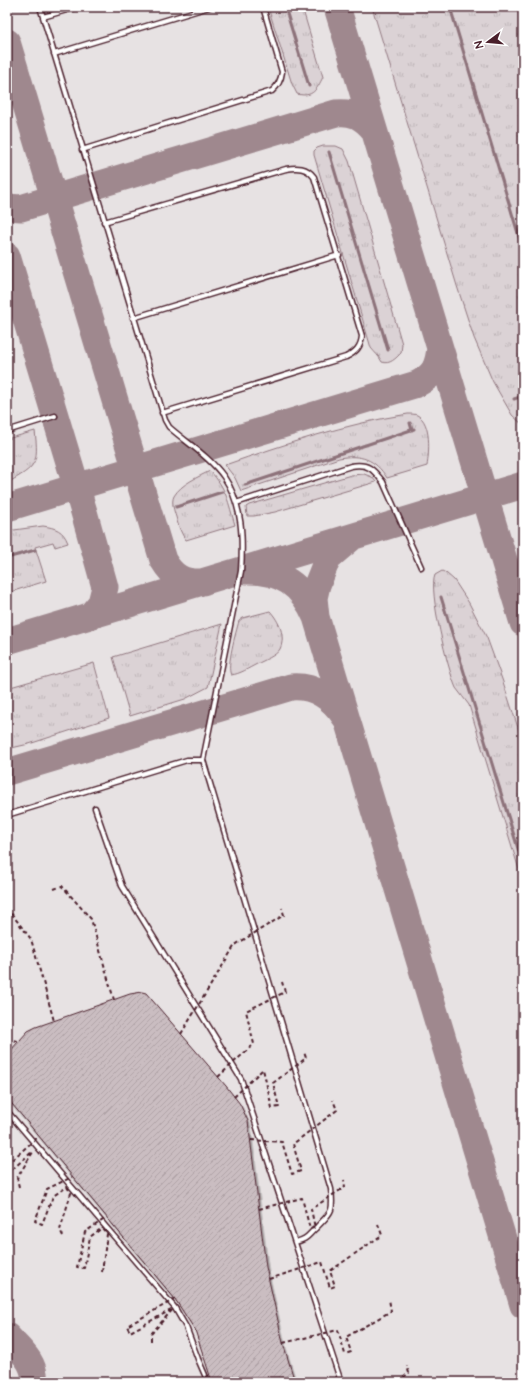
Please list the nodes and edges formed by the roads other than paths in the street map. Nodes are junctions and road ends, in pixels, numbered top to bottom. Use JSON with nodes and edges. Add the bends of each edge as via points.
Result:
{"nodes":[{"id":1,"x":40,"y":7,"type":"edge"},
{"id":2,"x":77,"y":7,"type":"edge"},
{"id":3,"x":209,"y":7,"type":"edge"},
{"id":4,"x":263,"y":7,"type":"edge"},
{"id":5,"x":43,"y":18,"type":"junction"},
{"id":6,"x":54,"y":54,"type":"junction"},
{"id":7,"x":82,"y":150,"type":"junction"},
{"id":8,"x":104,"y":222,"type":"junction"},
{"id":9,"x":339,"y":255,"type":"junction"},
{"id":10,"x":133,"y":318,"type":"junction"},
{"id":11,"x":162,"y":413,"type":"junction"},
{"id":12,"x":55,"y":416,"type":"dead end"},
{"id":13,"x":7,"y":431,"type":"edge"},
{"id":14,"x":236,"y":503,"type":"junction"},
{"id":15,"x":421,"y":567,"type":"dead end"},
{"id":16,"x":204,"y":760,"type":"junction"},
{"id":17,"x":95,"y":808,"type":"dead end"},
{"id":18,"x":7,"y":815,"type":"edge"},
{"id":19,"x":7,"y":1111,"type":"edge"},
{"id":20,"x":295,"y":1242,"type":"junction"},
{"id":21,"x":208,"y":1382,"type":"edge"},
{"id":22,"x":341,"y":1382,"type":"edge"}],
"edges":[{"from":1,"to":5,"type":"lane"},
{"from":2,"to":5,"type":"lane"},
{"from":3,"to":6,"type":"lane"},
{"from":4,"to":7,"type":"lane","via":[[282,72],[277,87],[272,91]]},
{"from":5,"to":6,"type":"lane"},
{"from":6,"to":7,"type":"lane"},
{"from":7,"to":8,"type":"lane"},
{"from":8,"to":9,"type":"lane","via":[[297,167],[308,171],[314,177]]},
{"from":8,"to":10,"type":"lane"},
{"from":9,"to":10,"type":"lane"},
{"from":9,"to":11,"type":"lane","via":[[362,336],[357,351],[346,357]]},
{"from":10,"to":11,"type":"lane"},
{"from":11,"to":14,"type":"lane","via":[[170,427],[224,476]]},
{"from":12,"to":13,"type":"lane"},
{"from":14,"to":15,"type":"lane","via":[[351,466],[367,466],[383,482]]},
{"from":14,"to":16,"type":"lane","via":[[242,529],[242,571],[212,710]]},
{"from":16,"to":18,"type":"lane","via":[[187,760]]},
{"from":16,"to":20,"type":"lane","via":[[332,1189],[332,1208],[328,1216],[306,1239]]},
{"from":17,"to":20,"type":"lane","via":[[122,886],[241,1079]]},
{"from":19,"to":21,"type":"lane","via":[[175,1308]]},
{"from":20,"to":22,"type":"lane"}]}
